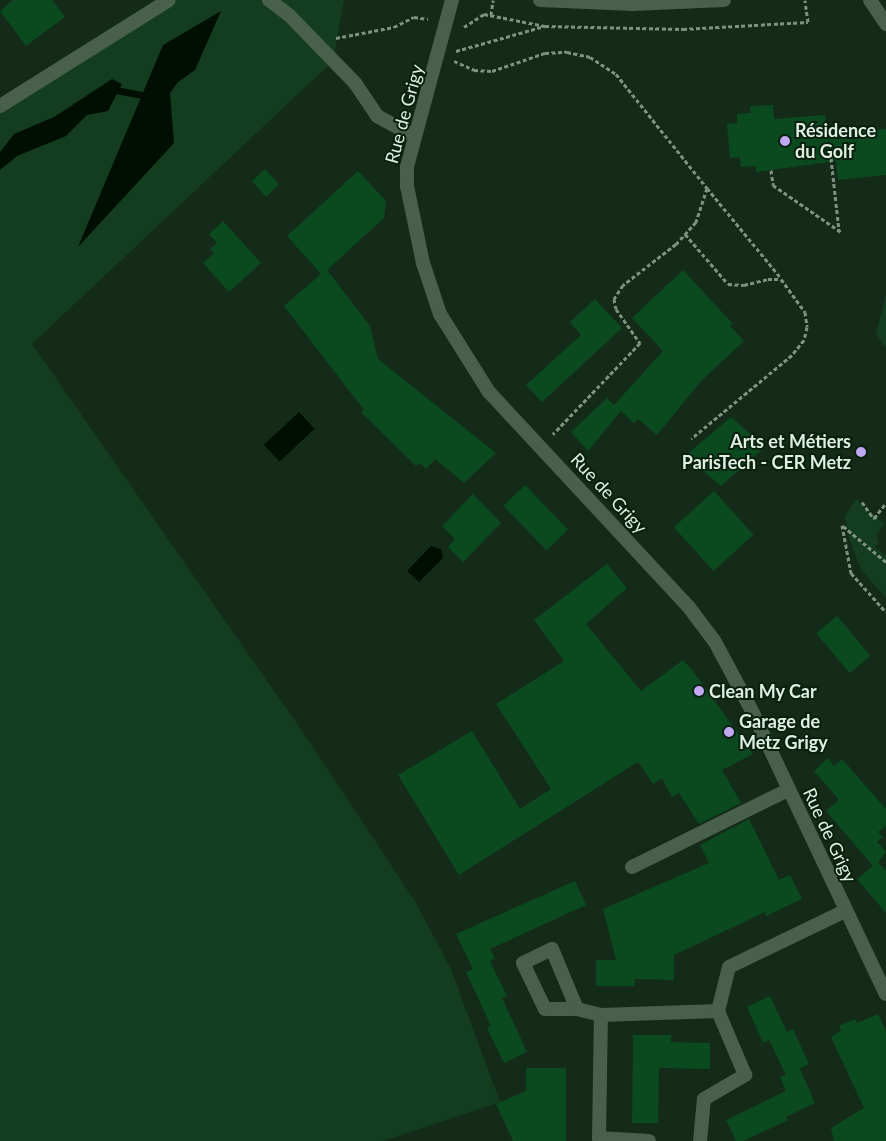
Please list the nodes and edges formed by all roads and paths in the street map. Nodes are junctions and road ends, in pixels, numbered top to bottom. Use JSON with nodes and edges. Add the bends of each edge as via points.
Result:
{"nodes":[{"id":1,"x":169,"y":0,"type":"edge"},
{"id":2,"x":269,"y":0,"type":"edge"},
{"id":3,"x":452,"y":0,"type":"edge"},
{"id":4,"x":493,"y":0,"type":"edge"},
{"id":5,"x":540,"y":0,"type":"edge"},
{"id":6,"x":724,"y":0,"type":"edge"},
{"id":7,"x":806,"y":0,"type":"edge"},
{"id":8,"x":870,"y":0,"type":"edge"},
{"id":9,"x":491,"y":15,"type":"junction"},
{"id":10,"x":448,"y":23,"type":"junction"},
{"id":11,"x":886,"y":24,"type":"edge"},
{"id":12,"x":545,"y":26,"type":"junction"},
{"id":13,"x":313,"y":39,"type":"junction"},
{"id":14,"x":439,"y":56,"type":"junction"},
{"id":15,"x":0,"y":106,"type":"edge"},
{"id":16,"x":414,"y":136,"type":"junction"},
{"id":17,"x":832,"y":158,"type":"dead end"},
{"id":18,"x":770,"y":170,"type":"dead end"},
{"id":19,"x":707,"y":188,"type":"junction"},
{"id":20,"x":685,"y":234,"type":"junction"},
{"id":21,"x":781,"y":279,"type":"junction"},
{"id":22,"x":691,"y":439,"type":"dead end"},
{"id":23,"x":541,"y":447,"type":"junction"},
{"id":24,"x":862,"y":502,"type":"dead end"},
{"id":25,"x":886,"y":503,"type":"edge"},
{"id":26,"x":879,"y":516,"type":"dead end"},
{"id":27,"x":873,"y":518,"type":"junction"},
{"id":28,"x":886,"y":562,"type":"edge"},
{"id":29,"x":886,"y":612,"type":"edge"},
{"id":30,"x":788,"y":790,"type":"junction"},
{"id":31,"x":632,"y":868,"type":"dead end"},
{"id":32,"x":845,"y":911,"type":"junction"},
{"id":33,"x":886,"y":994,"type":"edge"},
{"id":34,"x":578,"y":1009,"type":"junction"},
{"id":35,"x":718,"y":1011,"type":"junction"},
{"id":36,"x":601,"y":1016,"type":"junction"},
{"id":37,"x":649,"y":1141,"type":"edge"},
{"id":38,"x":700,"y":1141,"type":"edge"}],
"edges":[{"from":1,"to":15,"type":"street"},
{"from":2,"to":13,"type":"street"},
{"from":3,"to":10,"type":"street","name":"Rue de Grigy"},
{"from":4,"to":9,"type":"path"},
{"from":5,"to":6,"type":"street","via":[[633,4]]},
{"from":7,"to":12,"type":"path","via":[[808,22],[683,28]]},
{"from":8,"to":11,"type":"street"},
{"from":9,"to":10,"type":"path","via":[[484,14],[464,27]]},
{"from":9,"to":12,"type":"path"},
{"from":10,"to":13,"type":"path","via":[[414,16],[386,29]]},
{"from":10,"to":14,"type":"street","name":"Rue de Grigy"},
{"from":12,"to":14,"type":"path"},
{"from":13,"to":16,"type":"street","via":[[355,83],[377,116]]},
{"from":14,"to":16,"type":"street","name":"Rue de Grigy"},
{"from":14,"to":19,"type":"path","via":[[474,70],[492,71],[545,53],[567,52],[590,57],[616,74]]},
{"from":16,"to":23,"type":"street","name":"Rue de Grigy","via":[[407,167],[407,186],[422,263],[440,314],[489,392]]},
{"from":17,"to":18,"type":"path","via":[[840,232],[773,185]]},
{"from":19,"to":20,"type":"path","via":[[696,222]]},
{"from":19,"to":21,"type":"path"},
{"from":20,"to":21,"type":"path","via":[[728,284]]},
{"from":20,"to":23,"type":"path","via":[[623,285],[614,299],[616,309],[640,343]]},
{"from":21,"to":22,"type":"path","via":[[805,312],[807,327],[804,340],[792,355]]},
{"from":23,"to":30,"type":"street","name":"Rue de Grigy","via":[[688,606],[715,642]]},
{"from":24,"to":27,"type":"path"},
{"from":25,"to":27,"type":"path"},
{"from":26,"to":27,"type":"path"},
{"from":28,"to":29,"type":"path","via":[[842,526],[851,573]]},
{"from":30,"to":31,"type":"street"},
{"from":30,"to":32,"type":"street","name":"Rue de Grigy"},
{"from":32,"to":33,"type":"street","name":"Rue de Grigy"},
{"from":32,"to":35,"type":"street","via":[[729,967]]},
{"from":34,"to":34,"type":"street","via":[[552,949],[523,964],[545,1009]]},
{"from":34,"to":36,"type":"street"},
{"from":35,"to":36,"type":"street"},
{"from":35,"to":38,"type":"street","via":[[745,1075],[704,1099]]},
{"from":36,"to":37,"type":"street","via":[[599,1138]]}]}
